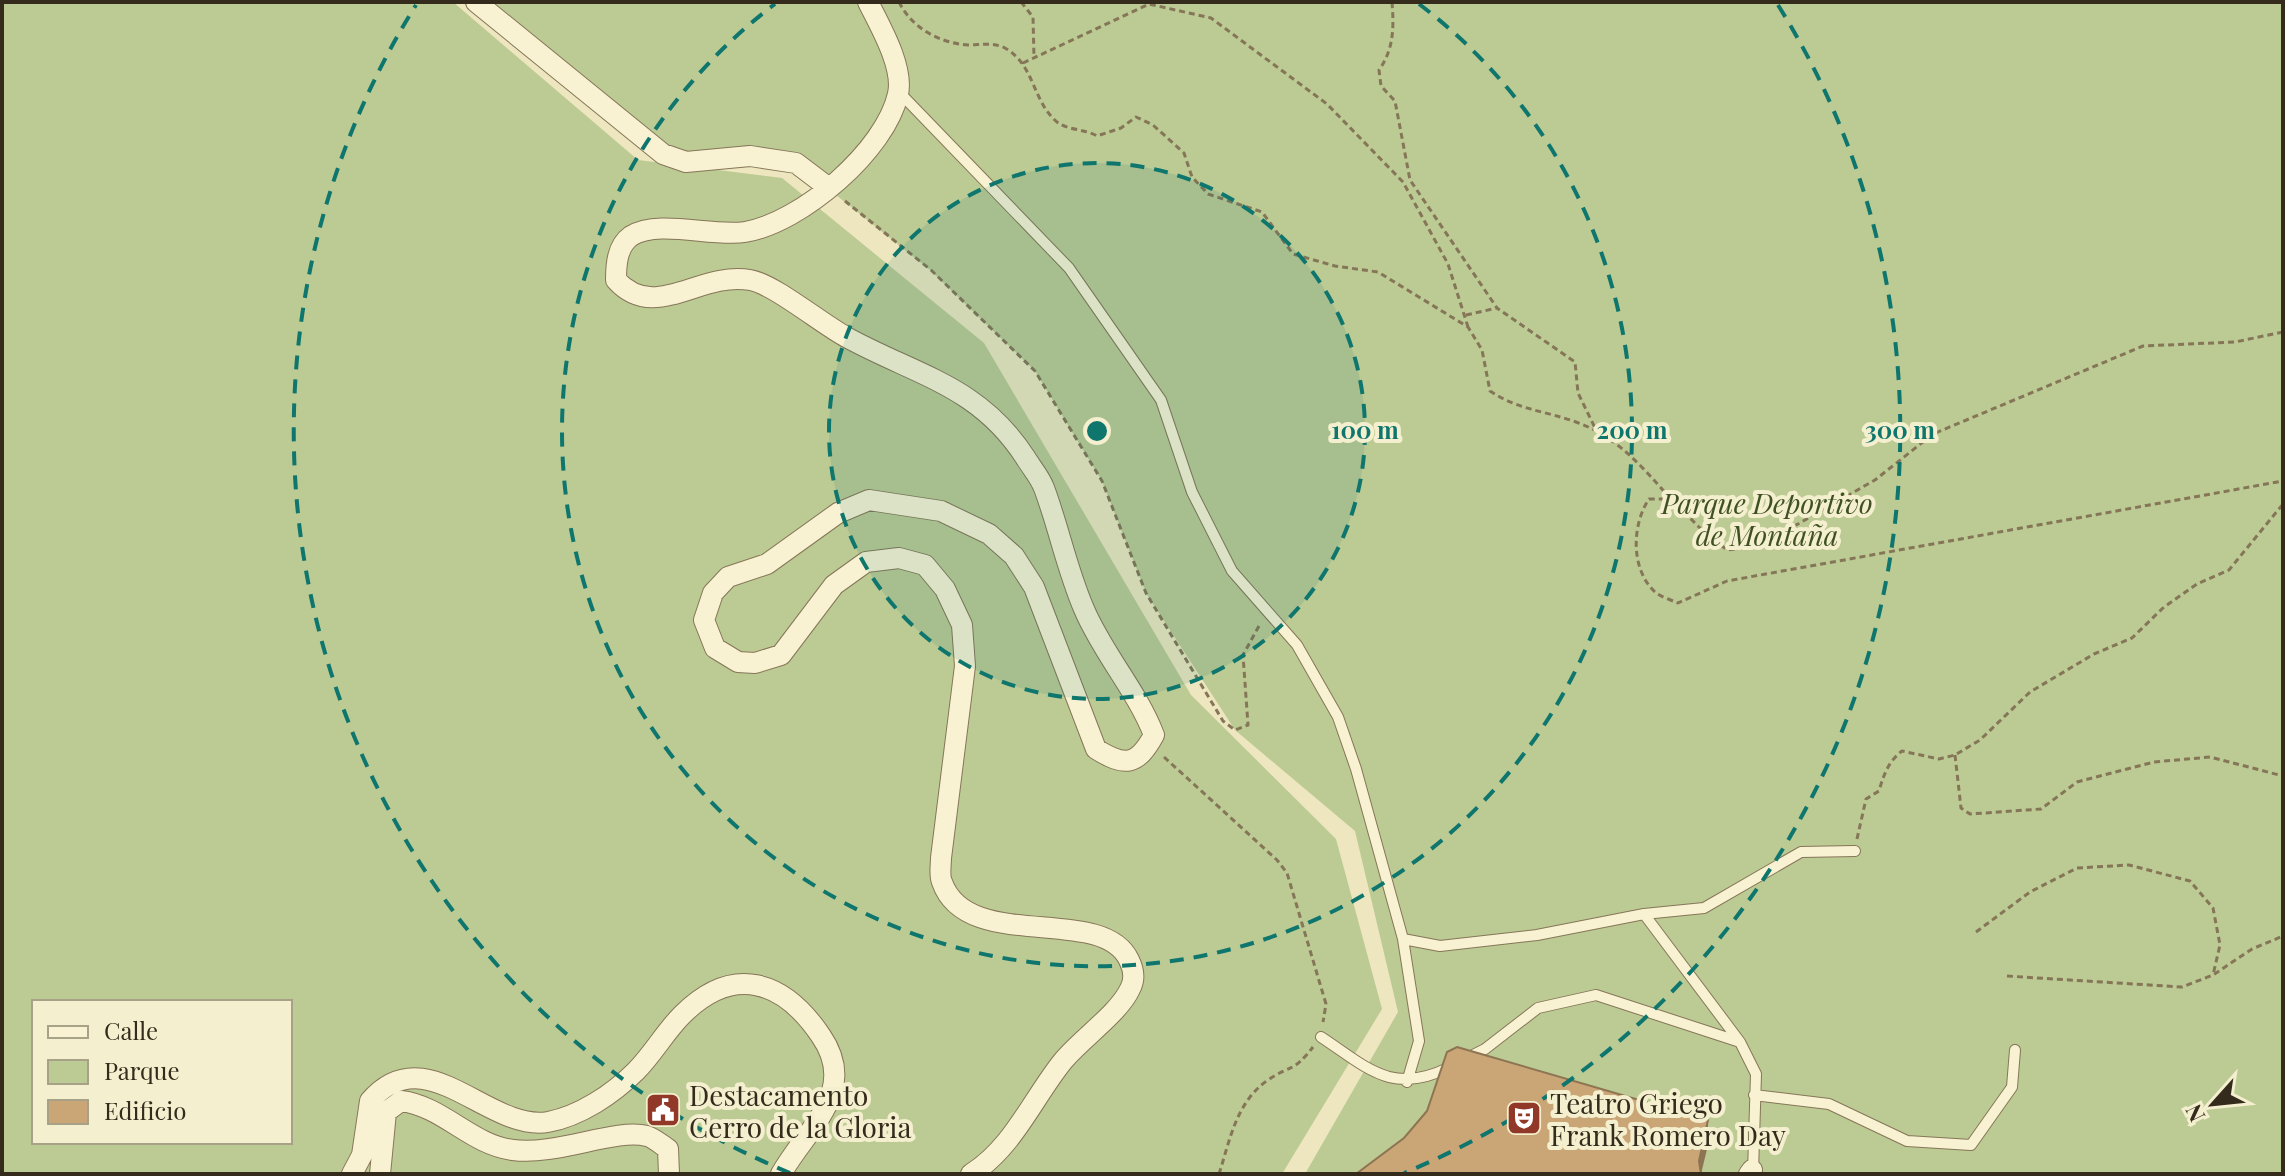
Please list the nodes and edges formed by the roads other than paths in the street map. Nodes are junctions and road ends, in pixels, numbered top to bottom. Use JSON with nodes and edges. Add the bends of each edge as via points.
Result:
{"nodes":[{"id":1,"x":476,"y":2,"type":"edge"},
{"id":2,"x":868,"y":2,"type":"edge"},
{"id":3,"x":899,"y":92,"type":"junction"},
{"id":4,"x":829,"y":188,"type":"junction"},
{"id":5,"x":1855,"y":851,"type":"road end"},
{"id":6,"x":1644,"y":914,"type":"junction"},
{"id":7,"x":1403,"y":939,"type":"junction"},
{"id":8,"x":1321,"y":1037,"type":"road end"},
{"id":9,"x":1740,"y":1042,"type":"junction"},
{"id":10,"x":2015,"y":1050,"type":"dead end"},
{"id":11,"x":1407,"y":1082,"type":"junction"},
{"id":12,"x":396,"y":1092,"type":"junction"},
{"id":13,"x":1754,"y":1095,"type":"junction"},
{"id":14,"x":1752,"y":1173,"type":"edge"},
{"id":15,"x":352,"y":1174,"type":"edge"},
{"id":16,"x":380,"y":1174,"type":"edge"},
{"id":17,"x":669,"y":1174,"type":"edge"},
{"id":18,"x":781,"y":1174,"type":"edge"},
{"id":19,"x":971,"y":1174,"type":"edge"}],
"edges":[{"from":1,"to":4,"type":"street","via":[[663,154],[686,162],[750,156],[796,163]]},
{"from":2,"to":3,"type":"street","via":[[892,50]]},
{"from":3,"to":4,"type":"street","via":[[880,135]]},
{"from":3,"to":7,"type":"lane","via":[[1069,268],[1161,400],[1199,505],[1232,571],[1297,645],[1338,717]]},
{"from":4,"to":19,"type":"street","via":[[768,227],[712,235],[652,228],[629,237],[616,259],[616,280],[630,296],[655,300],[700,283],[732,277],[755,280],[847,338],[958,389],[1007,429],[1043,485],[1083,608],[1105,652],[1142,704],[1154,735],[1133,761],[1115,761],[1096,749],[1034,587],[1014,556],[989,534],[941,511],[869,500],[838,513],[767,564],[728,577],[713,593],[704,620],[715,648],[738,662],[755,663],[781,655],[834,585],[866,562],[899,558],[925,565],[945,589],[962,625],[965,666],[941,882],[956,904],[987,920],[1110,938],[1129,958],[1134,975],[1129,991],[1064,1060],[990,1160]]},
{"from":5,"to":6,"type":"lane","via":[[1801,852],[1704,908]]},
{"from":6,"to":7,"type":"lane","via":[[1454,945]]},
{"from":6,"to":9,"type":"lane"},
{"from":7,"to":11,"type":"lane","via":[[1419,1041]]},
{"from":8,"to":11,"type":"lane","via":[[1376,1073]]},
{"from":9,"to":11,"type":"lane","via":[[1596,995],[1538,1008],[1485,1049],[1424,1080]]},
{"from":9,"to":13,"type":"lane","via":[[1756,1074]]},
{"from":10,"to":13,"type":"lane","via":[[2012,1087],[1971,1145],[1907,1141],[1829,1104]]},
{"from":12,"to":15,"type":"street","via":[[370,1101],[362,1155]]},
{"from":12,"to":16,"type":"street","via":[[386,1112]]},
{"from":12,"to":17,"type":"street","via":[[474,1137],[509,1150],[538,1152],[649,1136],[668,1149]]},
{"from":12,"to":18,"type":"street","via":[[422,1079],[453,1087],[525,1120],[547,1122],[612,1093],[683,1013],[724,986],[756,982],[805,1013],[825,1040],[838,1077],[829,1104]]},
{"from":13,"to":14,"type":"lane"}]}
